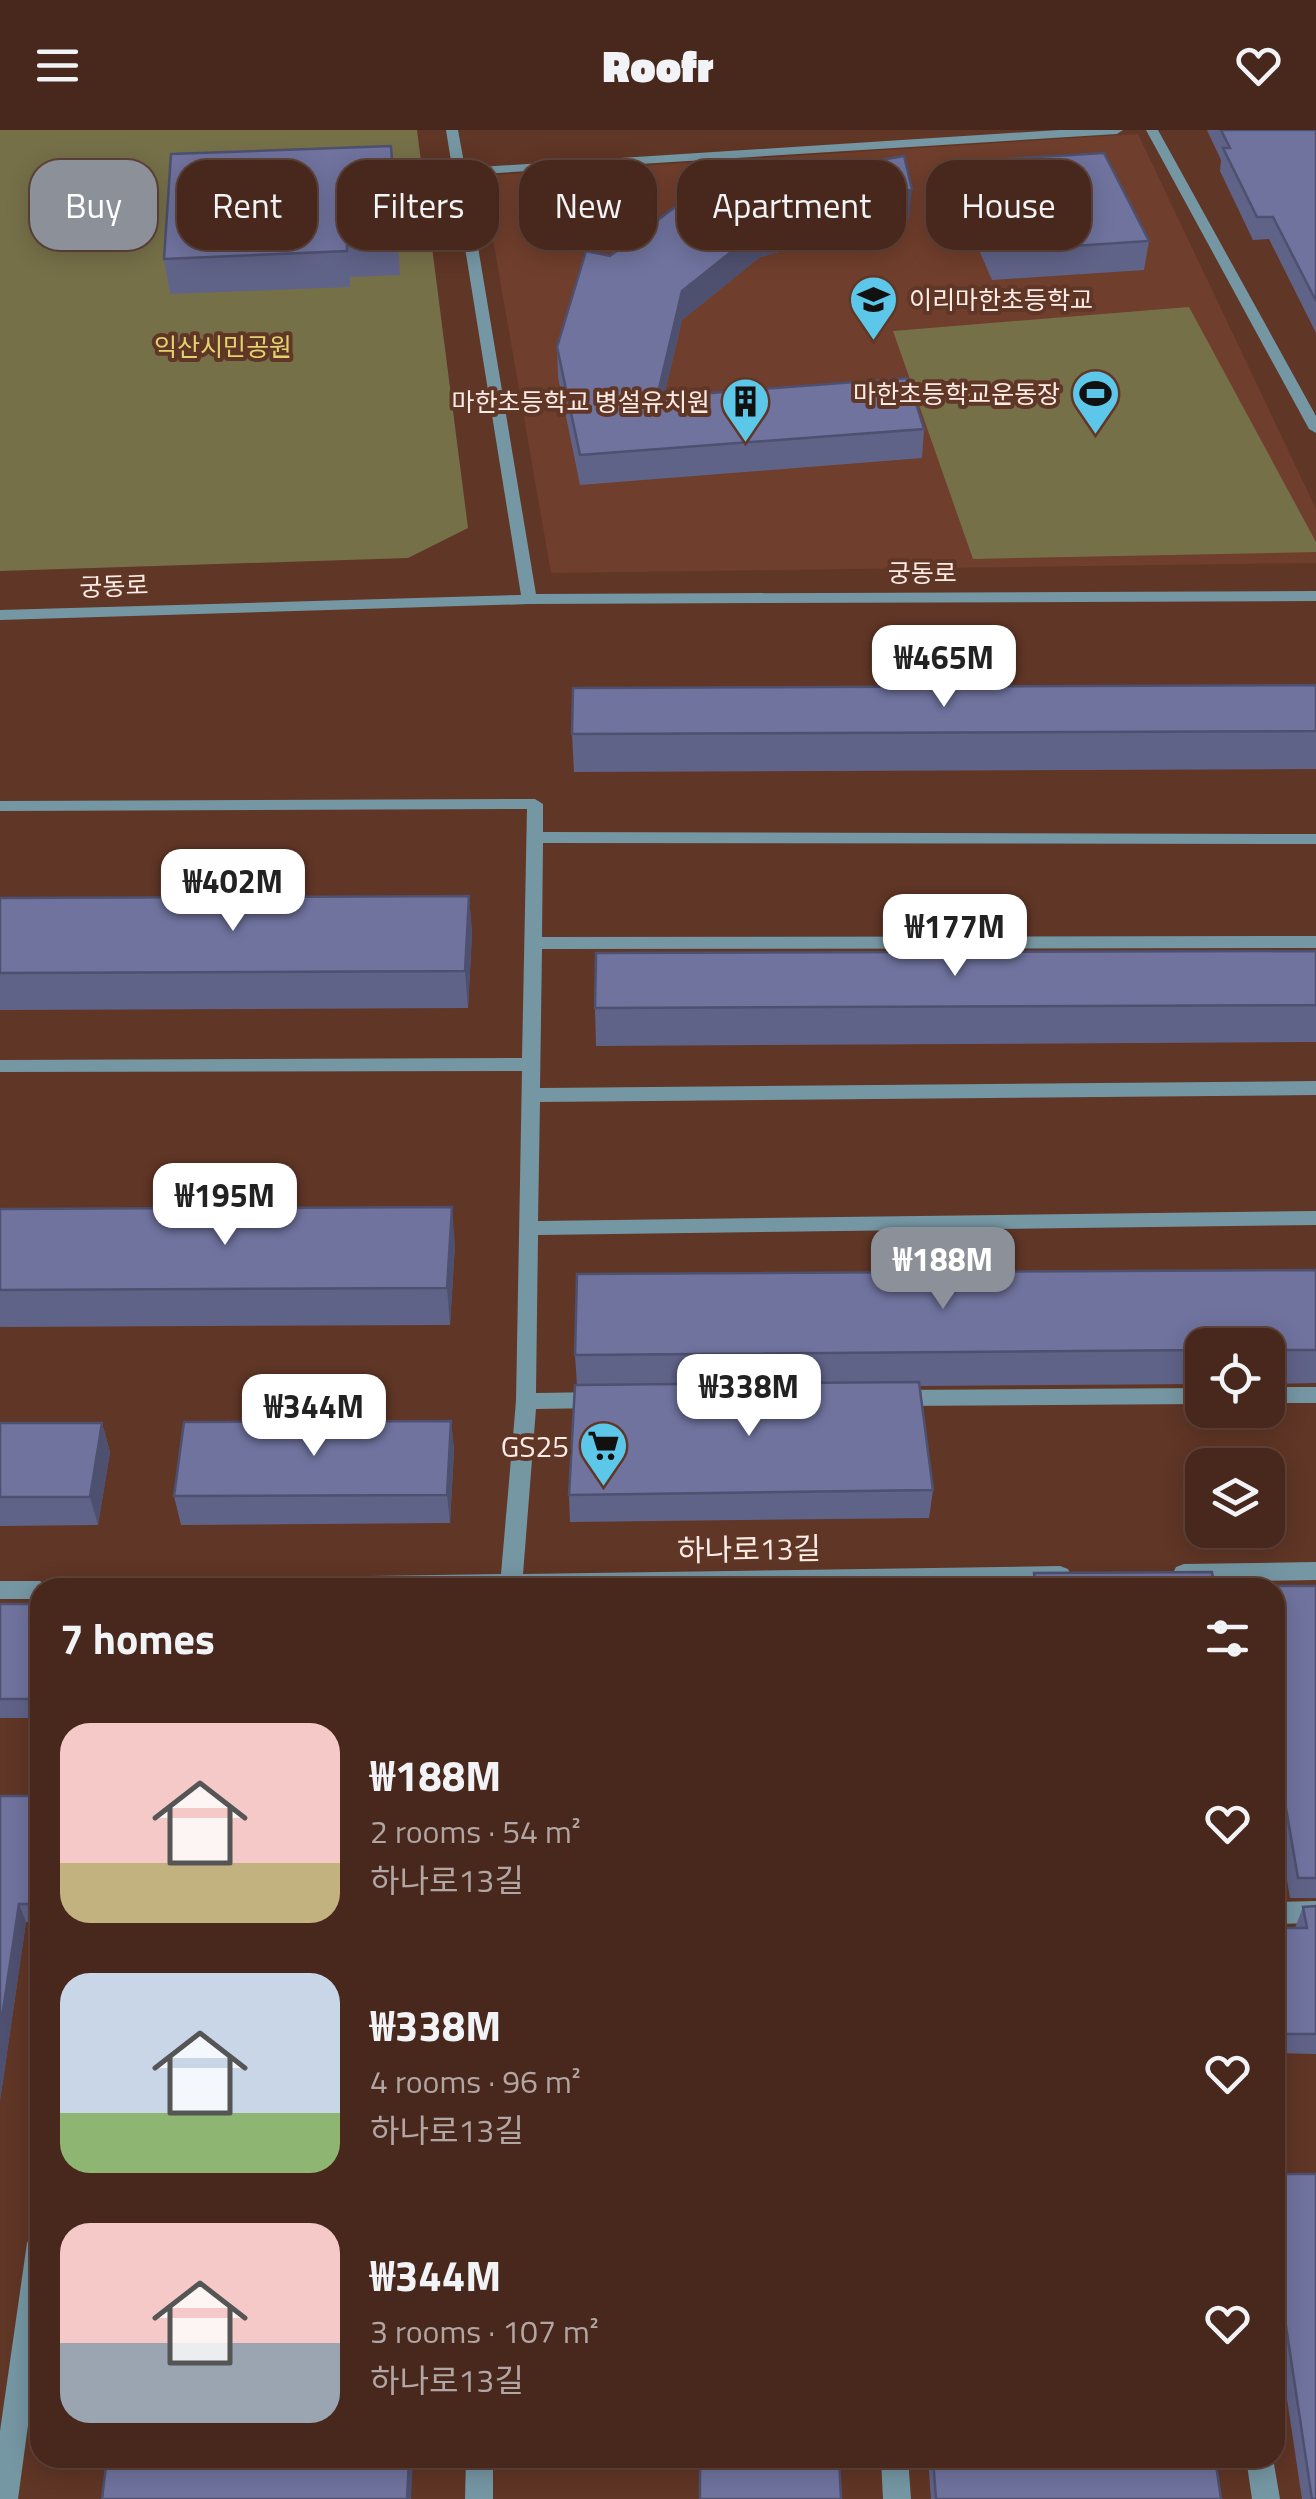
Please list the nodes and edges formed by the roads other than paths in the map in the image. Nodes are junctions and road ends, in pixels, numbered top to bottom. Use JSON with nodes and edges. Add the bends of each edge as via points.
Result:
{"nodes":[{"id":1,"x":452,"y":130,"type":"edge"},
{"id":2,"x":1117,"y":130,"type":"edge"},
{"id":3,"x":1152,"y":130,"type":"edge"},
{"id":4,"x":457,"y":160,"type":"edge"},
{"id":5,"x":499,"y":169,"type":"edge"},
{"id":6,"x":472,"y":250,"type":"edge"},
{"id":7,"x":1316,"y":429,"type":"edge"},
{"id":8,"x":1316,"y":596,"type":"edge"},
{"id":9,"x":529,"y":600,"type":"junction"},
{"id":10,"x":0,"y":614,"type":"edge"},
{"id":11,"x":0,"y":806,"type":"edge"},
{"id":12,"x":535,"y":837,"type":"junction"},
{"id":13,"x":1316,"y":839,"type":"edge"},
{"id":14,"x":1316,"y":942,"type":"edge"},
{"id":15,"x":533,"y":944,"type":"junction"},
{"id":16,"x":531,"y":1064,"type":"junction"},
{"id":17,"x":0,"y":1066,"type":"edge"},
{"id":18,"x":1316,"y":1088,"type":"edge"},
{"id":19,"x":530,"y":1095,"type":"junction"},
{"id":20,"x":1316,"y":1218,"type":"edge"},
{"id":21,"x":529,"y":1228,"type":"junction"},
{"id":22,"x":1285,"y":1395,"type":"edge"},
{"id":23,"x":1316,"y":1395,"type":"edge"},
{"id":24,"x":1185,"y":1396,"type":"edge"},
{"id":25,"x":864,"y":1398,"type":"edge"},
{"id":26,"x":625,"y":1400,"type":"edge"},
{"id":27,"x":526,"y":1401,"type":"junction"},
{"id":28,"x":1316,"y":1571,"type":"edge"},
{"id":29,"x":1159,"y":1573,"type":"edge"},
{"id":30,"x":1080,"y":1574,"type":"edge"},
{"id":31,"x":513,"y":1578,"type":"edge"},
{"id":32,"x":873,"y":1578,"type":"edge"},
{"id":33,"x":0,"y":1590,"type":"edge"},
{"id":34,"x":30,"y":1590,"type":"edge"},
{"id":35,"x":1285,"y":1912,"type":"edge"},
{"id":36,"x":1316,"y":1912,"type":"edge"},
{"id":37,"x":30,"y":2315,"type":"edge"},
{"id":38,"x":480,"y":2468,"type":"edge"},
{"id":39,"x":896,"y":2468,"type":"edge"},
{"id":40,"x":1261,"y":2468,"type":"edge"},
{"id":41,"x":4,"y":2499,"type":"edge"},
{"id":42,"x":478,"y":2499,"type":"edge"},
{"id":43,"x":898,"y":2499,"type":"edge"},
{"id":44,"x":1266,"y":2499,"type":"edge"}],
"edges":[{"from":1,"to":4,"type":"street"},
{"from":2,"to":5,"type":"street"},
{"from":3,"to":7,"type":"street"},
{"from":6,"to":9,"type":"street"},
{"from":8,"to":9,"type":"street","name":"궁동로"},
{"from":9,"to":10,"type":"street","name":"궁동로"},
{"from":11,"to":12,"type":"street","via":[[535,804]]},
{"from":12,"to":13,"type":"street"},
{"from":12,"to":15,"type":"street"},
{"from":14,"to":15,"type":"street"},
{"from":15,"to":16,"type":"street"},
{"from":16,"to":17,"type":"street"},
{"from":16,"to":19,"type":"street"},
{"from":18,"to":19,"type":"street"},
{"from":19,"to":21,"type":"street"},
{"from":20,"to":21,"type":"street"},
{"from":21,"to":27,"type":"street"},
{"from":22,"to":23,"type":"street"},
{"from":24,"to":25,"type":"street"},
{"from":26,"to":27,"type":"street"},
{"from":27,"to":31,"type":"street"},
{"from":28,"to":29,"type":"street"},
{"from":30,"to":32,"type":"street","name":"하나로13길"},
{"from":33,"to":34,"type":"street"},
{"from":35,"to":36,"type":"street"},
{"from":37,"to":41,"type":"street"},
{"from":38,"to":42,"type":"street"},
{"from":39,"to":43,"type":"street"},
{"from":40,"to":44,"type":"street"}]}
